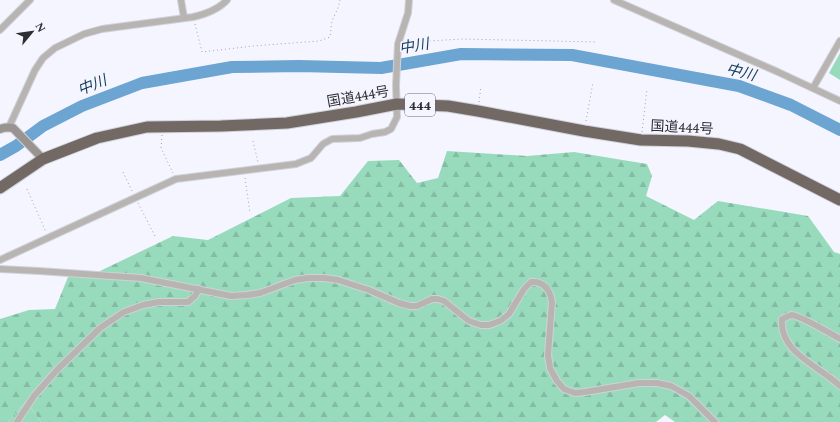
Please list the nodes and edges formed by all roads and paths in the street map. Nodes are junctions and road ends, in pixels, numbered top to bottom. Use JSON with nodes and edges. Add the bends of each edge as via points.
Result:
{"nodes":[{"id":1,"x":30,"y":0,"type":"edge"},
{"id":2,"x":181,"y":0,"type":"edge"},
{"id":3,"x":227,"y":0,"type":"edge"},
{"id":4,"x":340,"y":0,"type":"edge"},
{"id":5,"x":409,"y":0,"type":"edge"},
{"id":6,"x":614,"y":0,"type":"edge"},
{"id":7,"x":193,"y":17,"type":"junction"},
{"id":8,"x":184,"y":18,"type":"junction"},
{"id":9,"x":0,"y":30,"type":"edge"},
{"id":10,"x":399,"y":41,"type":"junction"},
{"id":11,"x":840,"y":41,"type":"edge"},
{"id":12,"x":597,"y":42,"type":"dead end"},
{"id":13,"x":593,"y":82,"type":"dead end"},
{"id":14,"x":482,"y":86,"type":"dead end"},
{"id":15,"x":813,"y":88,"type":"junction"},
{"id":16,"x":647,"y":89,"type":"dead end"},
{"id":17,"x":840,"y":101,"type":"edge"},
{"id":18,"x":397,"y":104,"type":"junction"},
{"id":19,"x":478,"y":111,"type":"junction"},
{"id":20,"x":162,"y":126,"type":"junction"},
{"id":21,"x":11,"y":128,"type":"junction"},
{"id":22,"x":0,"y":129,"type":"edge"},
{"id":23,"x":584,"y":132,"type":"junction"},
{"id":24,"x":641,"y":140,"type":"junction"},
{"id":25,"x":253,"y":141,"type":"dead end"},
{"id":26,"x":40,"y":157,"type":"junction"},
{"id":27,"x":260,"y":169,"type":"junction"},
{"id":28,"x":244,"y":171,"type":"junction"},
{"id":29,"x":123,"y":172,"type":"dead end"},
{"id":30,"x":176,"y":179,"type":"junction"},
{"id":31,"x":0,"y":188,"type":"edge"},
{"id":32,"x":26,"y":189,"type":"dead end"},
{"id":33,"x":136,"y":198,"type":"junction"},
{"id":34,"x":840,"y":200,"type":"edge"},
{"id":35,"x":250,"y":213,"type":"dead end"},
{"id":36,"x":154,"y":236,"type":"dead end"},
{"id":37,"x":48,"y":238,"type":"junction"},
{"id":38,"x":0,"y":260,"type":"edge"},
{"id":39,"x":0,"y":269,"type":"edge"},
{"id":40,"x":199,"y":289,"type":"junction"},
{"id":41,"x":840,"y":339,"type":"edge"},
{"id":42,"x":840,"y":386,"type":"edge"},
{"id":43,"x":17,"y":422,"type":"edge"},
{"id":44,"x":714,"y":422,"type":"edge"}],
"edges":[{"from":1,"to":9,"type":"street"},
{"from":2,"to":8,"type":"street"},
{"from":3,"to":7,"type":"street","via":[[206,14]]},
{"from":4,"to":7,"type":"path","via":[[332,21],[330,37],[319,41],[202,52]]},
{"from":5,"to":10,"type":"street"},
{"from":6,"to":15,"type":"street"},
{"from":7,"to":8,"type":"street"},
{"from":8,"to":21,"type":"street","via":[[102,29],[84,34],[55,48],[43,58],[35,70]]},
{"from":10,"to":12,"type":"path","via":[[462,39]]},
{"from":10,"to":18,"type":"street"},
{"from":11,"to":15,"type":"street"},
{"from":13,"to":23,"type":"path"},
{"from":14,"to":19,"type":"path"},
{"from":15,"to":17,"type":"street"},
{"from":16,"to":24,"type":"path"},
{"from":18,"to":19,"type":"highway","name":"国道444号","number":"444","via":[[448,106]]},
{"from":18,"to":20,"type":"highway","name":"国道444号","number":"444","via":[[287,123]]},
{"from":18,"to":27,"type":"street","via":[[397,117],[390,129],[385,132],[360,138],[332,139],[323,144],[311,158],[296,164]]},
{"from":19,"to":23,"type":"highway","name":"国道444号","number":"444"},
{"from":20,"to":26,"type":"highway","name":"国道444号","number":"444","via":[[97,138]]},
{"from":20,"to":30,"type":"path","via":[[161,148]]},
{"from":21,"to":22,"type":"main road"},
{"from":21,"to":26,"type":"main road"},
{"from":23,"to":24,"type":"highway","name":"国道444号","number":"444"},
{"from":24,"to":34,"type":"highway","name":"国道444号","number":"444","via":[[688,141],[740,149]]},
{"from":25,"to":27,"type":"path"},
{"from":26,"to":31,"type":"highway","name":"国道444号","number":"444"},
{"from":27,"to":28,"type":"street"},
{"from":28,"to":30,"type":"street"},
{"from":28,"to":35,"type":"path"},
{"from":29,"to":33,"type":"path"},
{"from":30,"to":33,"type":"street"},
{"from":32,"to":37,"type":"path"},
{"from":33,"to":36,"type":"path"},
{"from":33,"to":37,"type":"street"},
{"from":37,"to":38,"type":"street"},
{"from":39,"to":40,"type":"street","via":[[141,278]]},
{"from":40,"to":43,"type":"street","via":[[188,302],[143,305],[124,312],[100,328],[34,396]]},
{"from":40,"to":44,"type":"street","via":[[231,296],[247,295],[295,280],[324,278],[369,290],[410,306],[438,299],[469,321],[489,325],[509,314],[524,289],[531,282],[537,281],[546,287],[551,295],[548,355],[550,368],[564,389],[575,393],[639,383],[671,386],[688,396]]},
{"from":41,"to":42,"type":"street","via":[[797,316],[791,315],[782,319],[782,332],[795,352]]}]}
